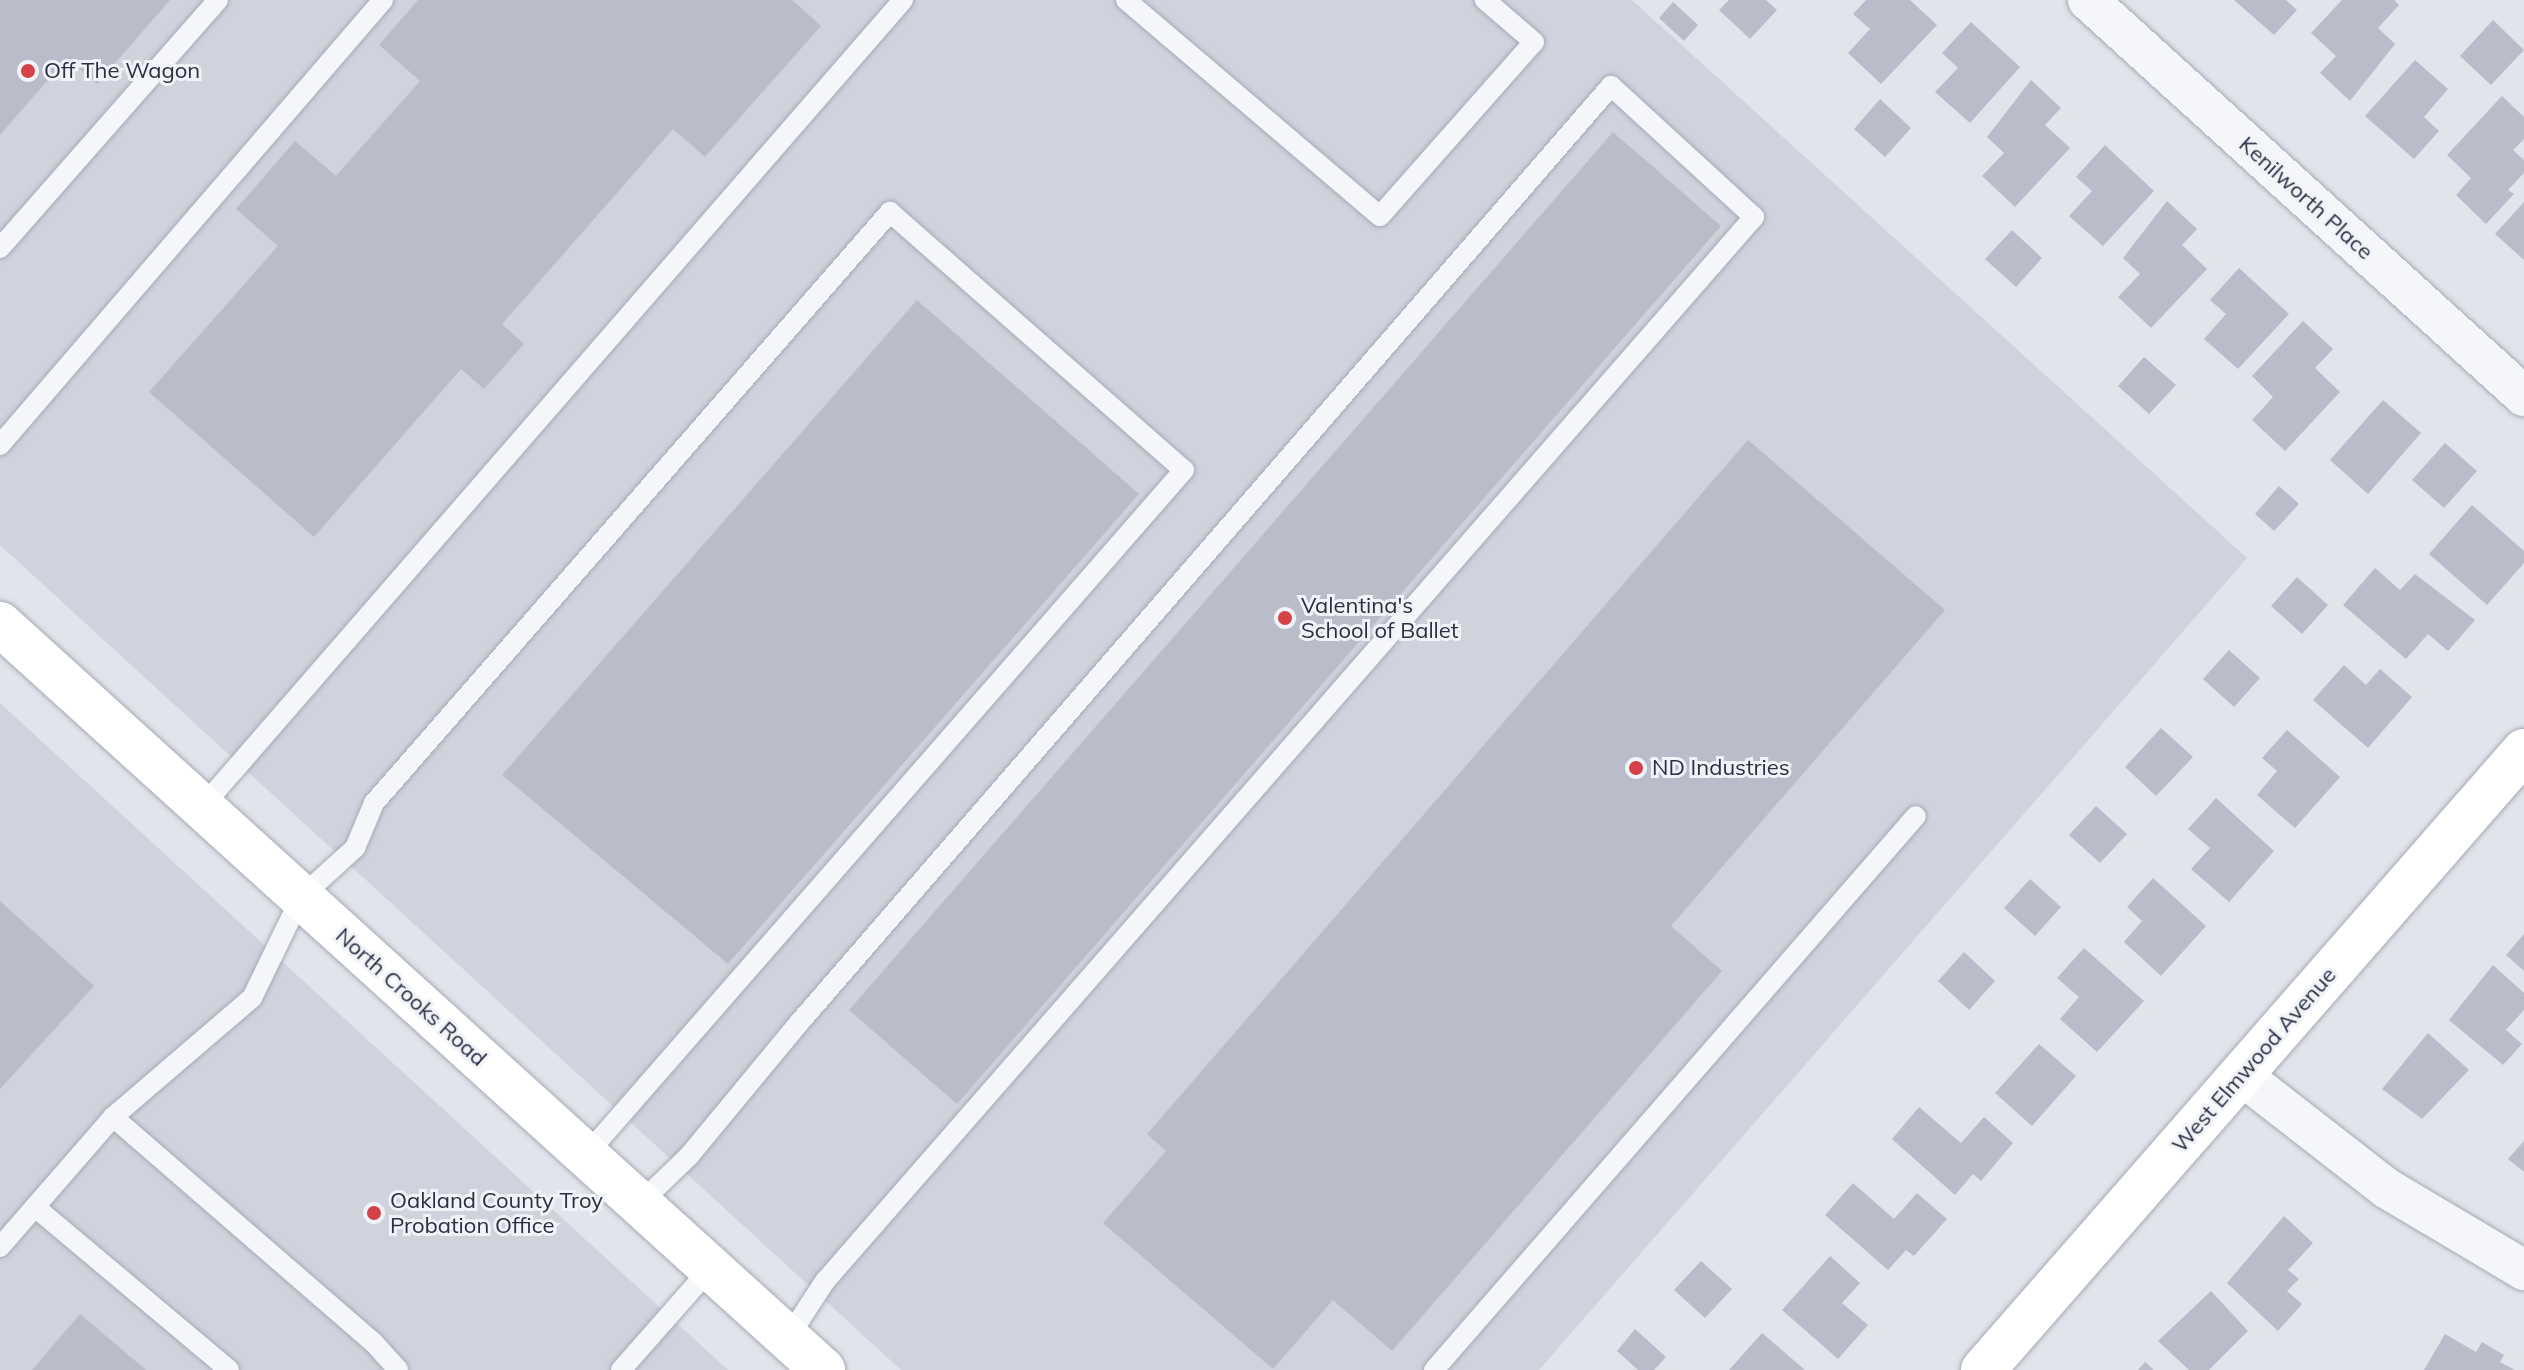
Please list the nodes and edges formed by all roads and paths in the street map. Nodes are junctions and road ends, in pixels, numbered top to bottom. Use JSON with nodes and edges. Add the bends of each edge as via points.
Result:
{"nodes":[{"id":1,"x":218,"y":0,"type":"edge"},
{"id":2,"x":383,"y":0,"type":"edge"},
{"id":3,"x":903,"y":0,"type":"edge"},
{"id":4,"x":1126,"y":0,"type":"edge"},
{"id":5,"x":1485,"y":0,"type":"edge"},
{"id":6,"x":2088,"y":0,"type":"edge"},
{"id":7,"x":0,"y":248,"type":"edge"},
{"id":8,"x":2524,"y":396,"type":"edge"},
{"id":9,"x":0,"y":445,"type":"edge"},
{"id":10,"x":0,"y":624,"type":"edge"},
{"id":11,"x":2524,"y":751,"type":"edge"},
{"id":12,"x":202,"y":807,"type":"junction"},
{"id":13,"x":1916,"y":816,"type":"dead end"},
{"id":14,"x":301,"y":897,"type":"junction"},
{"id":15,"x":2241,"y":1075,"type":"junction"},
{"id":16,"x":113,"y":1117,"type":"junction"},
{"id":17,"x":586,"y":1155,"type":"junction"},
{"id":18,"x":639,"y":1204,"type":"junction"},
{"id":19,"x":35,"y":1207,"type":"junction"},
{"id":20,"x":0,"y":1247,"type":"edge"},
{"id":21,"x":711,"y":1268,"type":"junction"},
{"id":22,"x":2524,"y":1270,"type":"edge"},
{"id":23,"x":788,"y":1338,"type":"junction"},
{"id":24,"x":229,"y":1370,"type":"edge"},
{"id":25,"x":398,"y":1370,"type":"edge"},
{"id":26,"x":621,"y":1370,"type":"edge"},
{"id":27,"x":823,"y":1370,"type":"edge"},
{"id":28,"x":1434,"y":1370,"type":"edge"},
{"id":29,"x":1983,"y":1370,"type":"edge"}],
"edges":[{"from":1,"to":7,"type":"lane"},
{"from":2,"to":9,"type":"lane"},
{"from":3,"to":12,"type":"lane"},
{"from":4,"to":5,"type":"lane","via":[[1380,216],[1534,42]]},
{"from":6,"to":8,"type":"street","name":"Kenilworth Place"},
{"from":10,"to":12,"type":"main road","name":"North Crooks Road"},
{"from":11,"to":15,"type":"main road","name":"West Elmwood Avenue"},
{"from":12,"to":14,"type":"main road","name":"North Crooks Road"},
{"from":13,"to":28,"type":"lane"},
{"from":14,"to":16,"type":"lane","via":[[252,998]]},
{"from":14,"to":17,"type":"main road","name":"North Crooks Road"},
{"from":14,"to":17,"type":"lane","via":[[355,848],[374,803],[890,212],[1184,470]]},
{"from":15,"to":22,"type":"street","via":[[2386,1188]]},
{"from":15,"to":29,"type":"main road","name":"West Elmwood Avenue"},
{"from":16,"to":19,"type":"lane"},
{"from":16,"to":25,"type":"lane","via":[[374,1343]]},
{"from":17,"to":18,"type":"main road","name":"North Crooks Road"},
{"from":18,"to":21,"type":"main road","name":"North Crooks Road"},
{"from":18,"to":23,"type":"lane","via":[[689,1156],[1611,86],[1754,217],[825,1281]]},
{"from":19,"to":20,"type":"lane"},
{"from":19,"to":24,"type":"lane"},
{"from":21,"to":23,"type":"main road","name":"North Crooks Road"},
{"from":21,"to":26,"type":"lane"},
{"from":23,"to":27,"type":"main road","name":"North Crooks Road"}]}
